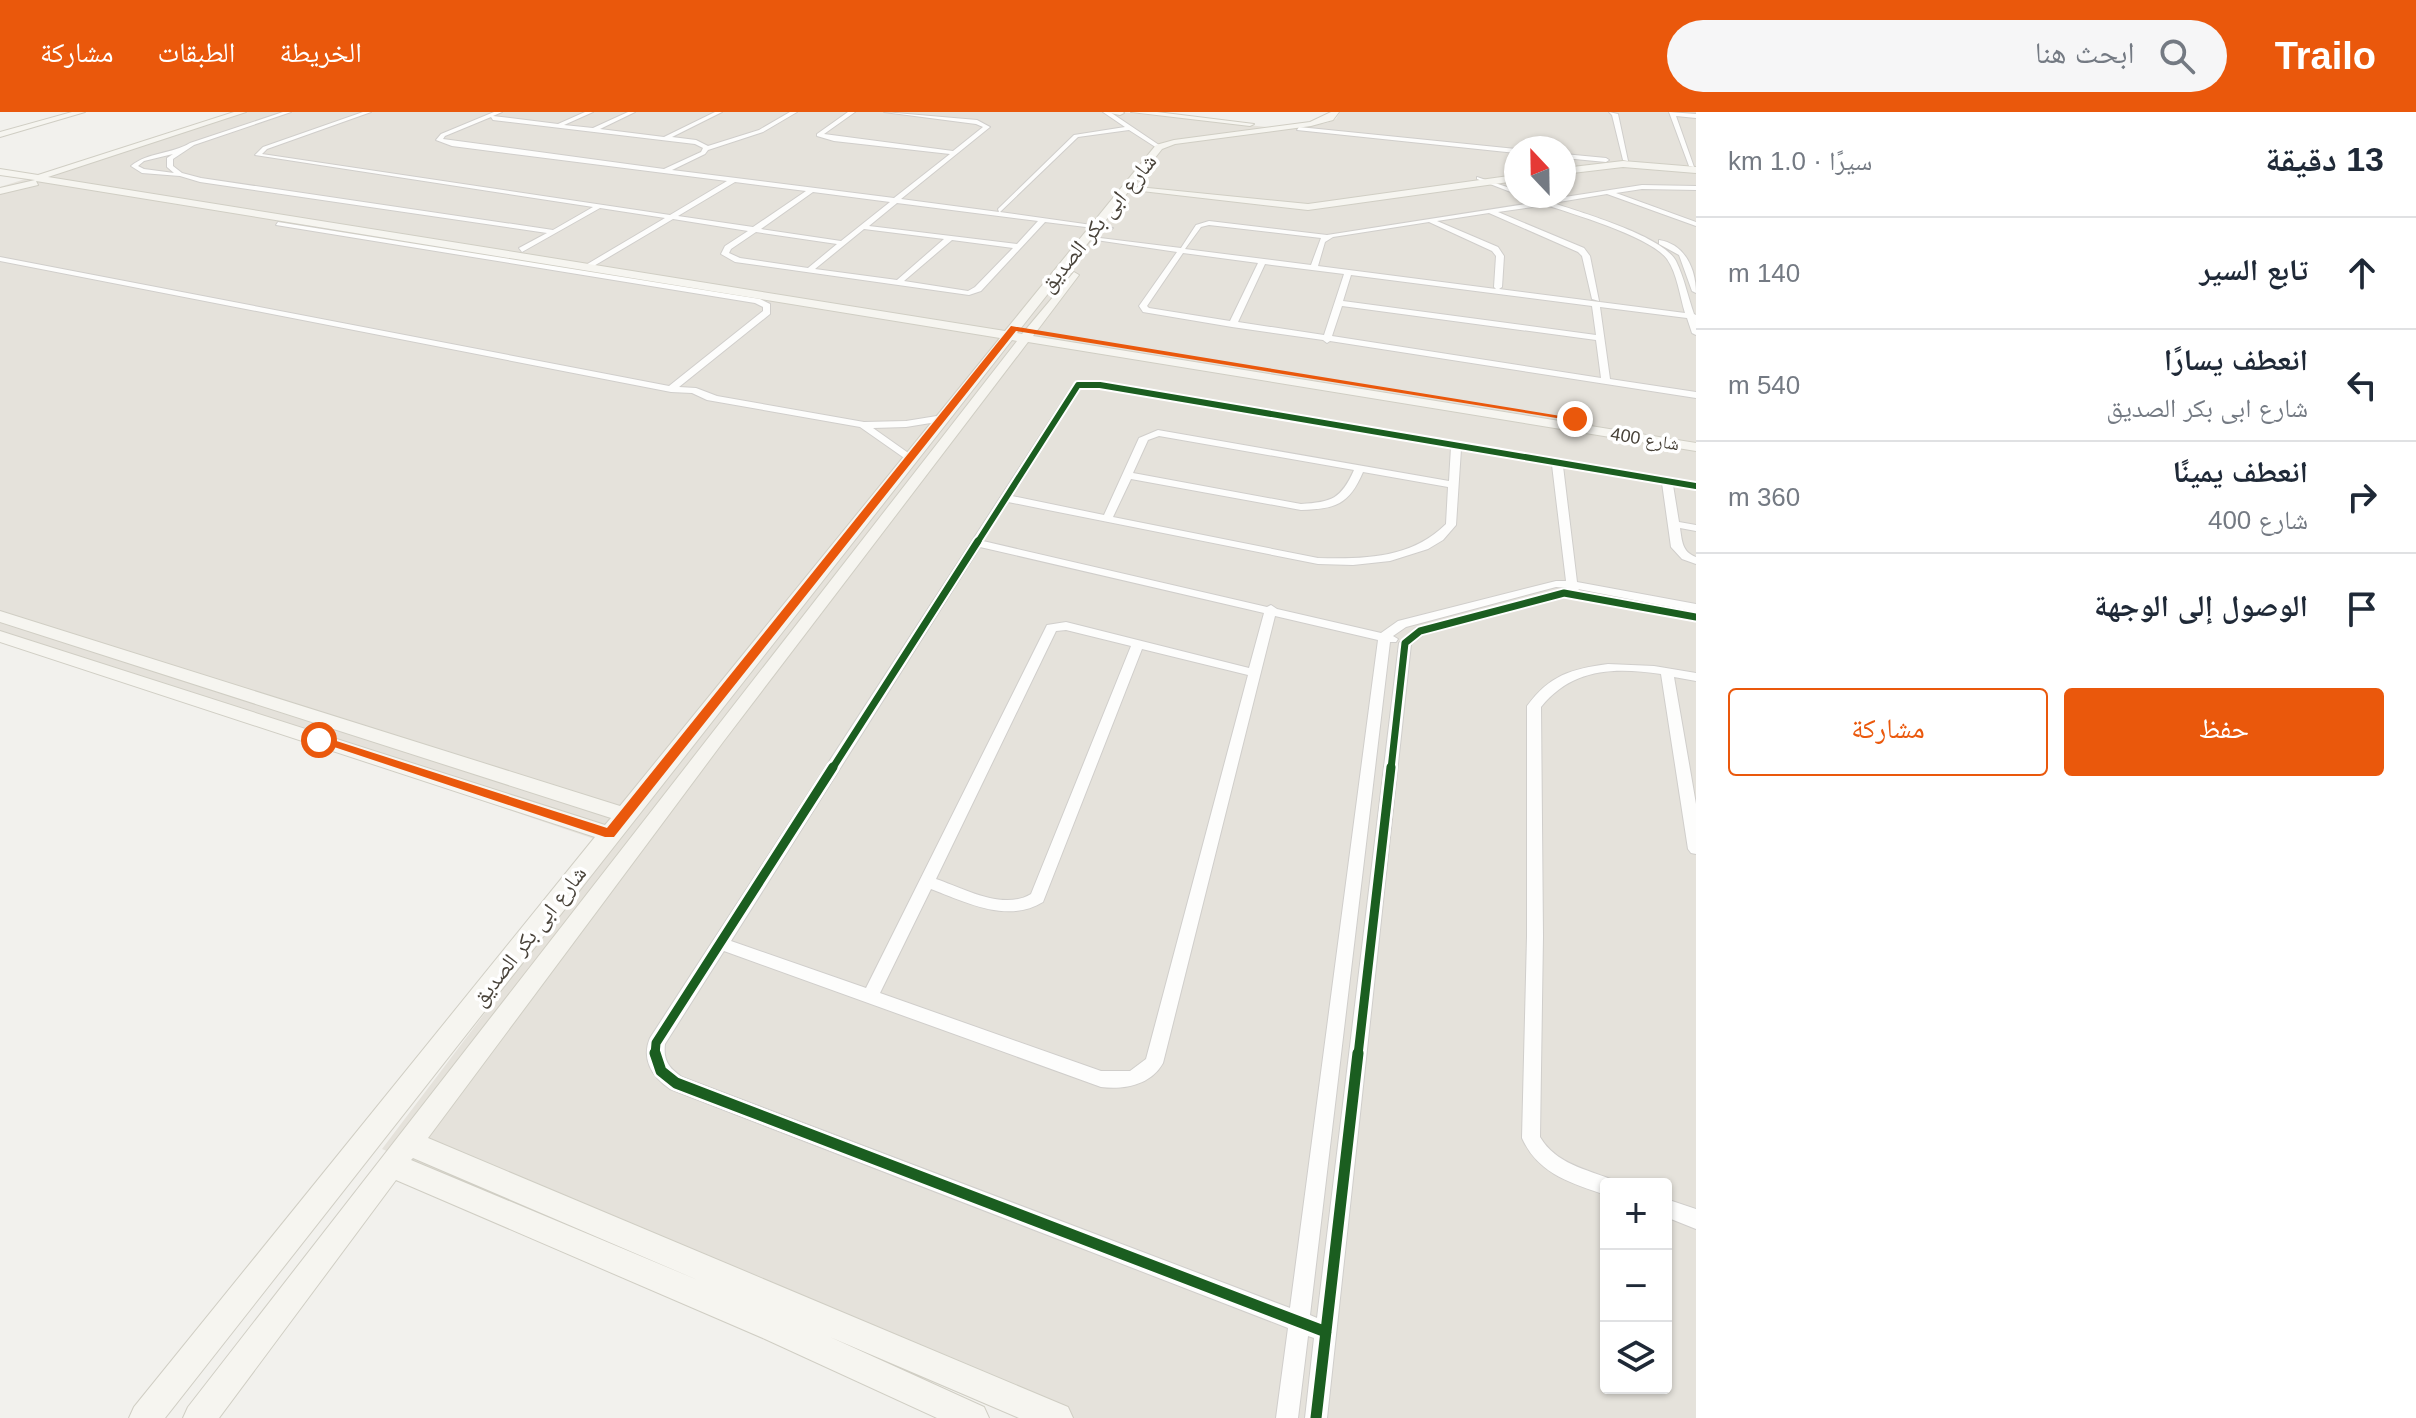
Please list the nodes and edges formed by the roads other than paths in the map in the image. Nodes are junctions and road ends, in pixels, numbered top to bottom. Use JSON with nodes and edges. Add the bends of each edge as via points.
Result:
{"nodes":[{"id":1,"x":68,"y":112,"type":"edge"},
{"id":2,"x":81,"y":112,"type":"edge"},
{"id":3,"x":231,"y":112,"type":"edge"},
{"id":4,"x":242,"y":112,"type":"edge"},
{"id":5,"x":288,"y":112,"type":"edge"},
{"id":6,"x":368,"y":112,"type":"edge"},
{"id":7,"x":509,"y":112,"type":"edge"},
{"id":8,"x":590,"y":112,"type":"edge"},
{"id":9,"x":632,"y":112,"type":"edge"},
{"id":10,"x":719,"y":112,"type":"edge"},
{"id":11,"x":794,"y":112,"type":"edge"},
{"id":12,"x":852,"y":112,"type":"edge"},
{"id":13,"x":887,"y":112,"type":"edge"},
{"id":14,"x":1107,"y":112,"type":"edge"},
{"id":15,"x":1135,"y":112,"type":"edge"},
{"id":16,"x":1335,"y":112,"type":"edge"},
{"id":17,"x":1345,"y":112,"type":"edge"},
{"id":18,"x":1119,"y":113,"type":"edge"},
{"id":19,"x":1607,"y":113,"type":"edge"},
{"id":20,"x":1673,"y":113,"type":"edge"},
{"id":21,"x":496,"y":115,"type":"edge"},
{"id":22,"x":1696,"y":116,"type":"edge"},
{"id":23,"x":558,"y":126,"type":"junction"},
{"id":24,"x":1129,"y":128,"type":"junction"},
{"id":25,"x":1291,"y":128,"type":"junction"},
{"id":26,"x":1609,"y":129,"type":"dead end"},
{"id":27,"x":592,"y":130,"type":"junction"},
{"id":28,"x":0,"y":133,"type":"edge"},
{"id":29,"x":666,"y":139,"type":"junction"},
{"id":30,"x":1164,"y":145,"type":"junction"},
{"id":31,"x":707,"y":148,"type":"junction"},
{"id":32,"x":180,"y":149,"type":"junction"},
{"id":33,"x":1504,"y":150,"type":"edge"},
{"id":34,"x":1686,"y":151,"type":"junction"},
{"id":35,"x":1696,"y":152,"type":"edge"},
{"id":36,"x":955,"y":153,"type":"junction"},
{"id":37,"x":1576,"y":157,"type":"edge"},
{"id":38,"x":1606,"y":160,"type":"junction"},
{"id":39,"x":1622,"y":160,"type":"junction"},
{"id":40,"x":1576,"y":166,"type":"edge"},
{"id":41,"x":1576,"y":167,"type":"edge"},
{"id":42,"x":1695,"y":167,"type":"edge"},
{"id":43,"x":0,"y":170,"type":"edge"},
{"id":44,"x":668,"y":170,"type":"junction"},
{"id":45,"x":32,"y":175,"type":"junction"},
{"id":46,"x":183,"y":175,"type":"junction"},
{"id":47,"x":1504,"y":177,"type":"edge"},
{"id":48,"x":739,"y":179,"type":"junction"},
{"id":49,"x":1487,"y":179,"type":"junction"},
{"id":50,"x":53,"y":181,"type":"junction"},
{"id":51,"x":1504,"y":185,"type":"edge"},
{"id":52,"x":92,"y":186,"type":"junction"},
{"id":53,"x":5,"y":187,"type":"edge"},
{"id":54,"x":1139,"y":188,"type":"junction"},
{"id":55,"x":1696,"y":188,"type":"edge"},
{"id":56,"x":812,"y":190,"type":"junction"},
{"id":57,"x":1606,"y":192,"type":"junction"},
{"id":58,"x":1576,"y":196,"type":"edge"},
{"id":59,"x":898,"y":199,"type":"junction"},
{"id":60,"x":598,"y":207,"type":"junction"},
{"id":61,"x":1505,"y":208,"type":"edge"},
{"id":62,"x":1564,"y":208,"type":"edge"},
{"id":63,"x":1566,"y":208,"type":"edge"},
{"id":64,"x":1000,"y":210,"type":"junction"},
{"id":65,"x":1490,"y":211,"type":"junction"},
{"id":66,"x":676,"y":218,"type":"junction"},
{"id":67,"x":1043,"y":220,"type":"junction"},
{"id":68,"x":1429,"y":220,"type":"junction"},
{"id":69,"x":278,"y":224,"type":"dead end"},
{"id":70,"x":1696,"y":224,"type":"edge"},
{"id":71,"x":863,"y":227,"type":"junction"},
{"id":72,"x":755,"y":230,"type":"junction"},
{"id":73,"x":1103,"y":230,"type":"junction"},
{"id":74,"x":554,"y":232,"type":"junction"},
{"id":75,"x":1327,"y":237,"type":"junction"},
{"id":76,"x":950,"y":238,"type":"junction"},
{"id":77,"x":843,"y":243,"type":"junction"},
{"id":78,"x":1018,"y":246,"type":"junction"},
{"id":79,"x":1660,"y":248,"type":"junction"},
{"id":80,"x":1183,"y":249,"type":"junction"},
{"id":81,"x":522,"y":250,"type":"junction"},
{"id":82,"x":1677,"y":250,"type":"junction"},
{"id":83,"x":1696,"y":252,"type":"edge"},
{"id":84,"x":0,"y":259,"type":"edge"},
{"id":85,"x":1263,"y":261,"type":"junction"},
{"id":86,"x":597,"y":266,"type":"junction"},
{"id":87,"x":1315,"y":266,"type":"junction"},
{"id":88,"x":808,"y":271,"type":"junction"},
{"id":89,"x":1348,"y":272,"type":"junction"},
{"id":90,"x":897,"y":284,"type":"junction"},
{"id":91,"x":1498,"y":287,"type":"junction"},
{"id":92,"x":1696,"y":291,"type":"edge"},
{"id":93,"x":1596,"y":302,"type":"junction"},
{"id":94,"x":1338,"y":303,"type":"junction"},
{"id":95,"x":1693,"y":314,"type":"edge"},
{"id":96,"x":1232,"y":325,"type":"junction"},
{"id":97,"x":1019,"y":333,"type":"junction"},
{"id":98,"x":1696,"y":333,"type":"edge"},
{"id":99,"x":1600,"y":338,"type":"junction"},
{"id":100,"x":1327,"y":340,"type":"junction"},
{"id":101,"x":1606,"y":381,"type":"junction"},
{"id":102,"x":673,"y":389,"type":"junction"},
{"id":103,"x":1696,"y":395,"type":"edge"},
{"id":104,"x":943,"y":418,"type":"junction"},
{"id":105,"x":864,"y":425,"type":"junction"},
{"id":106,"x":1696,"y":438,"type":"edge"},
{"id":107,"x":1456,"y":445,"type":"junction"},
{"id":108,"x":1696,"y":447,"type":"edge"},
{"id":109,"x":910,"y":459,"type":"junction"},
{"id":110,"x":1557,"y":462,"type":"junction"},
{"id":111,"x":1360,"y":468,"type":"junction"},
{"id":112,"x":1127,"y":475,"type":"junction"},
{"id":113,"x":1667,"y":481,"type":"junction"},
{"id":114,"x":1454,"y":485,"type":"junction"},
{"id":115,"x":1696,"y":486,"type":"edge"},
{"id":116,"x":1004,"y":498,"type":"junction"},
{"id":117,"x":1107,"y":519,"type":"junction"},
{"id":118,"x":1674,"y":524,"type":"junction"},
{"id":119,"x":1696,"y":528,"type":"edge"},
{"id":120,"x":976,"y":543,"type":"junction"},
{"id":121,"x":1696,"y":561,"type":"edge"},
{"id":122,"x":1572,"y":589,"type":"junction"},
{"id":123,"x":1696,"y":608,"type":"edge"},
{"id":124,"x":1271,"y":609,"type":"junction"},
{"id":125,"x":0,"y":616,"type":"edge"},
{"id":126,"x":1696,"y":617,"type":"edge"},
{"id":127,"x":773,"y":631,"type":"junction"},
{"id":128,"x":0,"y":636,"type":"edge"},
{"id":129,"x":1385,"y":636,"type":"junction"},
{"id":130,"x":795,"y":637,"type":"junction"},
{"id":131,"x":1405,"y":643,"type":"junction"},
{"id":132,"x":1138,"y":644,"type":"junction"},
{"id":133,"x":1667,"y":671,"type":"junction"},
{"id":134,"x":1254,"y":673,"type":"junction"},
{"id":135,"x":1696,"y":677,"type":"edge"},
{"id":136,"x":1680,"y":746,"type":"junction"},
{"id":137,"x":1696,"y":750,"type":"edge"},
{"id":138,"x":625,"y":815,"type":"junction"},
{"id":139,"x":610,"y":834,"type":"junction"},
{"id":140,"x":1696,"y":849,"type":"edge"},
{"id":141,"x":927,"y":882,"type":"junction"},
{"id":142,"x":719,"y":943,"type":"junction"},
{"id":143,"x":870,"y":997,"type":"junction"},
{"id":144,"x":400,"y":1154,"type":"junction"},
{"id":145,"x":1600,"y":1184,"type":"edge"},
{"id":146,"x":1672,"y":1210,"type":"edge"},
{"id":147,"x":1696,"y":1219,"type":"edge"},
{"id":148,"x":1299,"y":1322,"type":"junction"},
{"id":149,"x":1326,"y":1332,"type":"junction"},
{"id":150,"x":145,"y":1418,"type":"edge"},
{"id":151,"x":199,"y":1418,"type":"edge"},
{"id":152,"x":973,"y":1418,"type":"edge"},
{"id":153,"x":1057,"y":1418,"type":"edge"},
{"id":154,"x":1287,"y":1418,"type":"edge"},
{"id":155,"x":1316,"y":1418,"type":"edge"}],
"edges":[{"from":1,"to":28,"type":"main road"},
{"from":2,"to":28,"type":"main road"},
{"from":3,"to":45,"type":"main road"},
{"from":4,"to":45,"type":"main road"},
{"from":5,"to":32,"type":"street"},
{"from":6,"to":60,"type":"street","via":[[258,155]]},
{"from":7,"to":21,"type":"street"},
{"from":8,"to":23,"type":"street"},
{"from":9,"to":27,"type":"street"},
{"from":10,"to":29,"type":"street"},
{"from":11,"to":31,"type":"street","via":[[754,134]]},
{"from":12,"to":36,"type":"street","via":[[819,135]]},
{"from":13,"to":36,"type":"street","via":[[985,124]]},
{"from":14,"to":18,"type":"main road"},
{"from":14,"to":24,"type":"street"},
{"from":15,"to":25,"type":"main road"},
{"from":16,"to":25,"type":"main road","name":"شارع ابى بكر الصديق","via":[[1324,121]]},
{"from":17,"to":25,"type":"main road","name":"شارع ابى بكر الصديق","via":[[1337,122]]},
{"from":18,"to":30,"type":"street"},
{"from":19,"to":39,"type":"street","via":[[1615,114]]},
{"from":20,"to":22,"type":"street"},
{"from":20,"to":34,"type":"street"},
{"from":21,"to":23,"type":"street"},
{"from":21,"to":44,"type":"street","via":[[439,140]]},
{"from":23,"to":27,"type":"street"},
{"from":24,"to":30,"type":"street"},
{"from":24,"to":64,"type":"street","via":[[1076,136]]},
{"from":25,"to":30,"type":"main road","name":"شارع ابى بكر الصديق"},
{"from":25,"to":33,"type":"street"},
{"from":25,"to":54,"type":"main road","name":"شارع ابى بكر الصديق","via":[[1173,147]]},
{"from":26,"to":39,"type":"street"},
{"from":27,"to":29,"type":"street"},
{"from":29,"to":31,"type":"street"},
{"from":30,"to":73,"type":"main road","name":"شارع ابى بكر الصديق"},
{"from":31,"to":44,"type":"street"},
{"from":32,"to":46,"type":"street","via":[[169,164]]},
{"from":32,"to":46,"type":"street","via":[[134,166]]},
{"from":34,"to":35,"type":"street"},
{"from":34,"to":42,"type":"street"},
{"from":36,"to":59,"type":"street"},
{"from":37,"to":38,"type":"street"},
{"from":38,"to":39,"type":"main road"},
{"from":38,"to":40,"type":"main road"},
{"from":39,"to":42,"type":"main road"},
{"from":41,"to":42,"type":"main road"},
{"from":43,"to":45,"type":"main road"},
{"from":44,"to":48,"type":"street"},
{"from":45,"to":50,"type":"main road"},
{"from":45,"to":52,"type":"main road"},
{"from":45,"to":53,"type":"main road"},
{"from":46,"to":74,"type":"street"},
{"from":47,"to":49,"type":"main road"},
{"from":48,"to":56,"type":"street"},
{"from":48,"to":59,"type":"street"},
{"from":48,"to":66,"type":"street"},
{"from":49,"to":51,"type":"street"},
{"from":49,"to":54,"type":"main road","via":[[1301,207]]},
{"from":50,"to":52,"type":"main road"},
{"from":50,"to":53,"type":"main road"},
{"from":52,"to":81,"type":"main road"},
{"from":52,"to":86,"type":"main road"},
{"from":54,"to":73,"type":"main road","name":"شارع ابى بكر الصديق"},
{"from":55,"to":57,"type":"street"},
{"from":56,"to":59,"type":"street"},
{"from":56,"to":72,"type":"street"},
{"from":57,"to":58,"type":"street"},
{"from":57,"to":70,"type":"street"},
{"from":59,"to":64,"type":"street"},
{"from":59,"to":67,"type":"street"},
{"from":59,"to":71,"type":"street"},
{"from":60,"to":66,"type":"street"},
{"from":60,"to":74,"type":"street"},
{"from":61,"to":65,"type":"street"},
{"from":62,"to":79,"type":"street"},
{"from":63,"to":82,"type":"street"},
{"from":64,"to":73,"type":"street"},
{"from":65,"to":68,"type":"street"},
{"from":65,"to":93,"type":"street","via":[[1581,250]]},
{"from":66,"to":72,"type":"street"},
{"from":66,"to":86,"type":"street"},
{"from":67,"to":73,"type":"street"},
{"from":67,"to":78,"type":"street"},
{"from":68,"to":75,"type":"street"},
{"from":68,"to":91,"type":"street","via":[[1495,249],[1500,256]]},
{"from":69,"to":102,"type":"street","via":[[767,306],[767,312]]},
{"from":71,"to":76,"type":"street"},
{"from":71,"to":77,"type":"street"},
{"from":72,"to":77,"type":"street"},
{"from":72,"to":88,"type":"street","via":[[725,254]]},
{"from":73,"to":80,"type":"street"},
{"from":73,"to":97,"type":"main road","name":"شارع ابى بكر الصديق"},
{"from":74,"to":81,"type":"street"},
{"from":75,"to":80,"type":"street","via":[[1209,223],[1198,226]]},
{"from":75,"to":87,"type":"street"},
{"from":76,"to":78,"type":"street"},
{"from":76,"to":90,"type":"street"},
{"from":77,"to":88,"type":"street"},
{"from":78,"to":90,"type":"street","via":[[972,292]]},
{"from":79,"to":82,"type":"street"},
{"from":79,"to":95,"type":"street","via":[[1672,260]]},
{"from":80,"to":85,"type":"street"},
{"from":80,"to":87,"type":"street"},
{"from":80,"to":96,"type":"street","via":[[1143,308]]},
{"from":81,"to":86,"type":"main road"},
{"from":82,"to":83,"type":"street"},
{"from":82,"to":92,"type":"street"},
{"from":84,"to":102,"type":"street"},
{"from":85,"to":87,"type":"street"},
{"from":85,"to":96,"type":"street"},
{"from":86,"to":97,"type":"main road"},
{"from":87,"to":89,"type":"street"},
{"from":87,"to":91,"type":"street"},
{"from":88,"to":90,"type":"street"},
{"from":89,"to":93,"type":"street"},
{"from":89,"to":94,"type":"street"},
{"from":91,"to":93,"type":"street"},
{"from":93,"to":95,"type":"street"},
{"from":93,"to":99,"type":"street"},
{"from":94,"to":99,"type":"street"},
{"from":94,"to":100,"type":"street"},
{"from":95,"to":98,"type":"street"},
{"from":96,"to":100,"type":"street"},
{"from":97,"to":104,"type":"main road","name":"شارع ابى بكر الصديق"},
{"from":97,"to":106,"type":"main road","name":"شارع 400"},
{"from":97,"to":108,"type":"main road","name":"شارع 400"},
{"from":97,"to":130,"type":"main road","name":"شارع ابى بكر الصديق"},
{"from":99,"to":101,"type":"street"},
{"from":100,"to":101,"type":"street"},
{"from":101,"to":103,"type":"street"},
{"from":102,"to":105,"type":"street"},
{"from":104,"to":105,"type":"street"},
{"from":104,"to":109,"type":"main road","name":"شارع ابى بكر الصديق"},
{"from":105,"to":109,"type":"street"},
{"from":107,"to":110,"type":"street"},
{"from":107,"to":114,"type":"street"},
{"from":107,"to":116,"type":"street","via":[[1085,384],[1075,388]]},
{"from":109,"to":127,"type":"main road","name":"شارع ابى بكر الصديق"},
{"from":110,"to":113,"type":"street"},
{"from":110,"to":122,"type":"street"},
{"from":111,"to":112,"type":"street","via":[[1342,500],[1309,507]]},
{"from":111,"to":112,"type":"street","via":[[1158,433],[1144,438]]},
{"from":111,"to":114,"type":"street"},
{"from":112,"to":117,"type":"street"},
{"from":113,"to":115,"type":"street"},
{"from":113,"to":118,"type":"street"},
{"from":114,"to":117,"type":"street","via":[[1451,525],[1442,535],[1413,551],[1370,560],[1318,561]]},
{"from":116,"to":117,"type":"street"},
{"from":116,"to":120,"type":"street"},
{"from":118,"to":119,"type":"street"},
{"from":118,"to":121,"type":"street","via":[[1679,552]]},
{"from":120,"to":124,"type":"street"},
{"from":120,"to":142,"type":"street"},
{"from":122,"to":123,"type":"street"},
{"from":122,"to":126,"type":"street"},
{"from":122,"to":129,"type":"street","via":[[1544,586],[1408,622]]},
{"from":122,"to":131,"type":"street","via":[[1420,631]]},
{"from":124,"to":129,"type":"street"},
{"from":124,"to":134,"type":"street"},
{"from":125,"to":138,"type":"main road"},
{"from":127,"to":130,"type":"main road"},
{"from":127,"to":138,"type":"main road","name":"شارع ابى بكر الصديق"},
{"from":128,"to":139,"type":"main road"},
{"from":129,"to":131,"type":"street"},
{"from":129,"to":148,"type":"street"},
{"from":130,"to":144,"type":"main road","name":"شارع ابى بكر الصديق"},
{"from":131,"to":149,"type":"street"},
{"from":132,"to":134,"type":"street"},
{"from":132,"to":141,"type":"street","via":[[1066,626],[1048,631]]},
{"from":132,"to":141,"type":"street","via":[[1031,905],[1009,908]]},
{"from":133,"to":135,"type":"street"},
{"from":133,"to":136,"type":"street"},
{"from":133,"to":145,"type":"street","via":[[1616,668],[1581,673],[1553,684],[1534,706],[1531,1138],[1552,1165]]},
{"from":134,"to":143,"type":"street","via":[[1154,1063],[1146,1072],[1122,1081],[1101,1079]]},
{"from":136,"to":137,"type":"street"},
{"from":136,"to":140,"type":"street"},
{"from":138,"to":139,"type":"main road","name":"شارع ابى بكر الصديق"},
{"from":139,"to":150,"type":"main road","name":"شارع ابى بكر الصديق"},
{"from":141,"to":143,"type":"street"},
{"from":142,"to":143,"type":"street"},
{"from":142,"to":148,"type":"street","via":[[656,1043],[654,1059],[661,1074]]},
{"from":144,"to":151,"type":"main road","name":"شارع ابى بكر الصديق"},
{"from":144,"to":152,"type":"main road"},
{"from":144,"to":153,"type":"main road"},
{"from":146,"to":147,"type":"street"},
{"from":148,"to":149,"type":"street"},
{"from":148,"to":154,"type":"street"},
{"from":149,"to":155,"type":"street"}]}
